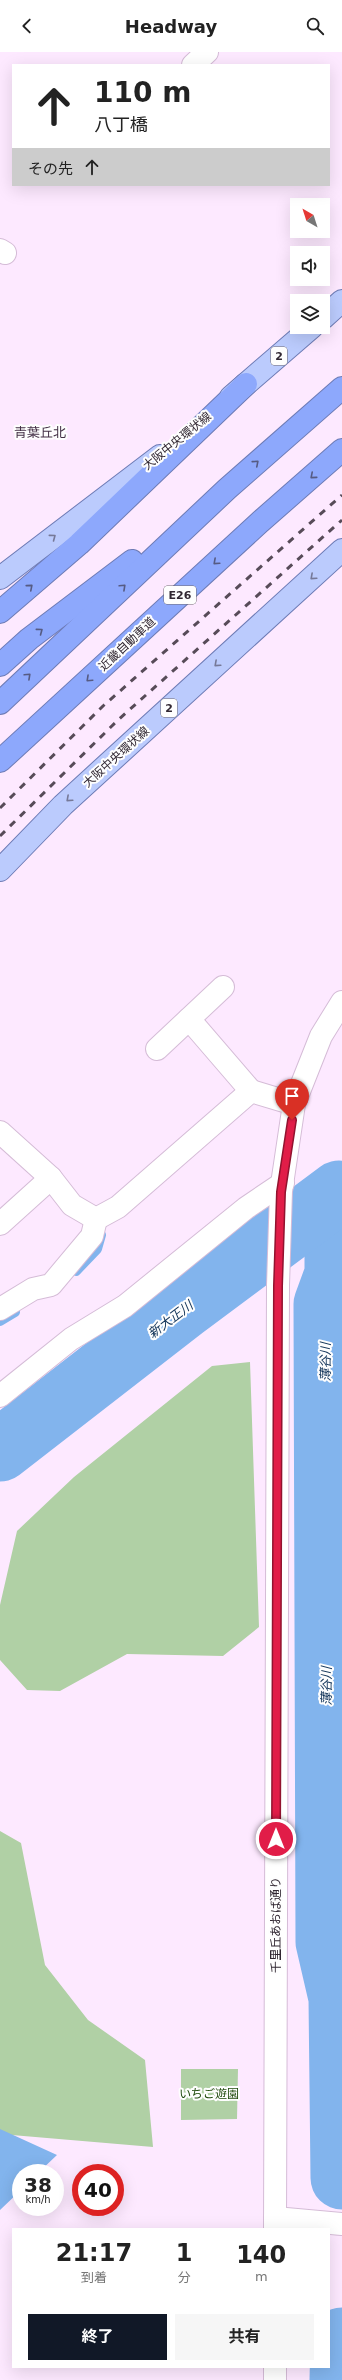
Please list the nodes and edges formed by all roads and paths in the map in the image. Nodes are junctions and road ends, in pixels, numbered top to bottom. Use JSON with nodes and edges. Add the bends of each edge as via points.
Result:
{"nodes":[{"id":1,"x":207,"y":52,"type":"edge"},
{"id":2,"x":194,"y":64,"type":"edge"},
{"id":3,"x":342,"y":301,"type":"edge"},
{"id":4,"x":330,"y":312,"type":"edge"},
{"id":5,"x":304,"y":334,"type":"edge"},
{"id":6,"x":246,"y":384,"type":"junction"},
{"id":7,"x":342,"y":388,"type":"edge"},
{"id":8,"x":342,"y":450,"type":"edge"},
{"id":9,"x":227,"y":489,"type":"junction"},
{"id":10,"x":342,"y":550,"type":"edge"},
{"id":11,"x":0,"y":578,"type":"edge"},
{"id":12,"x":0,"y":612,"type":"edge"},
{"id":13,"x":0,"y":665,"type":"edge"},
{"id":14,"x":0,"y":702,"type":"edge"},
{"id":15,"x":0,"y":762,"type":"edge"},
{"id":16,"x":0,"y":870,"type":"edge"},
{"id":17,"x":223,"y":987,"type":"dead end"},
{"id":18,"x":342,"y":1002,"type":"edge"},
{"id":19,"x":189,"y":1020,"type":"junction"},
{"id":20,"x":157,"y":1049,"type":"dead end"},
{"id":21,"x":251,"y":1091,"type":"junction"},
{"id":22,"x":294,"y":1104,"type":"junction"},
{"id":23,"x":0,"y":1132,"type":"edge"},
{"id":24,"x":51,"y":1178,"type":"junction"},
{"id":25,"x":282,"y":1187,"type":"junction"},
{"id":26,"x":96,"y":1219,"type":"junction"},
{"id":27,"x":0,"y":1224,"type":"edge"},
{"id":28,"x":0,"y":1309,"type":"edge"},
{"id":29,"x":0,"y":1396,"type":"edge"},
{"id":30,"x":275,"y":2224,"type":"edge"},
{"id":31,"x":342,"y":2224,"type":"edge"},
{"id":32,"x":275,"y":2368,"type":"edge"},
{"id":33,"x":275,"y":2380,"type":"edge"}],
"edges":[{"from":1,"to":2,"type":"street"},
{"from":3,"to":4,"type":"main road"},
{"from":5,"to":6,"type":"main road","name":"大阪中央環状線","number":"2"},
{"from":11,"to":6,"type":"main road","name":"大阪中央環状線","number":"2","one_way":true,"via":[[153,461]]},
{"from":12,"to":6,"type":"highway","one_way":true,"via":[[79,544]]},
{"from":9,"to":7,"type":"highway","one_way":true},
{"from":8,"to":15,"type":"highway","name":"近畿自動車道","number":"E26","one_way":true,"via":[[243,537]]},
{"from":13,"to":9,"type":"highway","one_way":true,"via":[[29,639]]},
{"from":14,"to":9,"type":"highway","one_way":true},
{"from":10,"to":16,"type":"main road","name":"大阪中央環状線","number":"2","one_way":true,"via":[[63,805]]},
{"from":17,"to":19,"type":"street"},
{"from":18,"to":22,"type":"street","via":[[321,1036]]},
{"from":19,"to":20,"type":"street"},
{"from":19,"to":21,"type":"street"},
{"from":21,"to":22,"type":"street"},
{"from":21,"to":26,"type":"street","via":[[118,1207]]},
{"from":22,"to":25,"type":"street"},
{"from":23,"to":24,"type":"street"},
{"from":24,"to":26,"type":"street","via":[[72,1205]]},
{"from":24,"to":27,"type":"street"},
{"from":25,"to":29,"type":"street","via":[[246,1208],[124,1306],[70,1339]]},
{"from":25,"to":30,"type":"street","name":"千里丘あおば通り","via":[[278,1286]]},
{"from":26,"to":28,"type":"street","via":[[92,1236],[51,1285],[33,1289]]},
{"from":30,"to":31,"type":"street","via":[[317,2221]]},
{"from":32,"to":33,"type":"street"}]}
